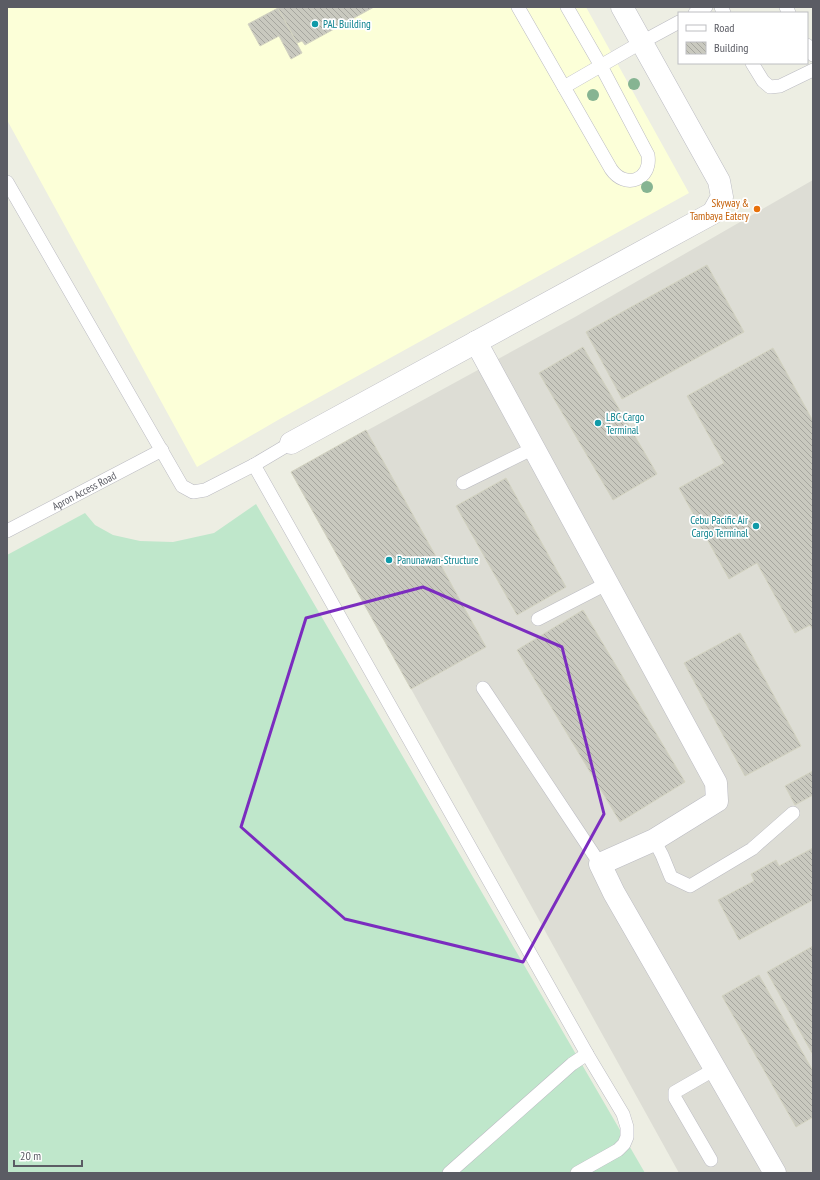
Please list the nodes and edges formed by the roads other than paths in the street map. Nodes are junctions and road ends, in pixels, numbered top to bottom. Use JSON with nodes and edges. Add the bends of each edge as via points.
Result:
{"nodes":[{"id":1,"x":518,"y":7,"type":"edge"},
{"id":2,"x":567,"y":7,"type":"edge"},
{"id":3,"x":622,"y":7,"type":"edge"},
{"id":4,"x":706,"y":7,"type":"edge"},
{"id":5,"x":697,"y":12,"type":"edge"},
{"id":6,"x":678,"y":23,"type":"edge"},
{"id":7,"x":642,"y":42,"type":"junction"},
{"id":8,"x":753,"y":64,"type":"edge"},
{"id":9,"x":601,"y":66,"type":"junction"},
{"id":10,"x":813,"y":70,"type":"edge"},
{"id":11,"x":564,"y":88,"type":"junction"},
{"id":12,"x":7,"y":182,"type":"edge"},
{"id":13,"x":476,"y":342,"type":"junction"},
{"id":14,"x":291,"y":443,"type":"joint"},
{"id":15,"x":534,"y":448,"type":"junction"},
{"id":16,"x":162,"y":450,"type":"junction"},
{"id":17,"x":254,"y":465,"type":"junction"},
{"id":18,"x":463,"y":483,"type":"dead end"},
{"id":19,"x":7,"y":531,"type":"edge"},
{"id":20,"x":608,"y":583,"type":"junction"},
{"id":21,"x":538,"y":619,"type":"dead end"},
{"id":22,"x":483,"y":688,"type":"dead end"},
{"id":23,"x":792,"y":813,"type":"dead end"},
{"id":24,"x":654,"y":840,"type":"junction"},
{"id":25,"x":600,"y":864,"type":"junction"},
{"id":26,"x":587,"y":1054,"type":"junction"},
{"id":27,"x":715,"y":1068,"type":"junction"},
{"id":28,"x":711,"y":1160,"type":"dead end"},
{"id":29,"x":449,"y":1173,"type":"edge"},
{"id":30,"x":577,"y":1173,"type":"edge"},
{"id":31,"x":775,"y":1173,"type":"edge"}],
"edges":[{"from":1,"to":11,"type":"lane"},
{"from":2,"to":9,"type":"lane"},
{"from":3,"to":7,"type":"street"},
{"from":4,"to":5,"type":"lane"},
{"from":6,"to":7,"type":"lane"},
{"from":7,"to":9,"type":"lane"},
{"from":7,"to":13,"type":"street","via":[[719,182],[722,197],[713,213]]},
{"from":8,"to":10,"type":"lane","via":[[770,87],[780,86]]},
{"from":9,"to":11,"type":"lane"},
{"from":9,"to":11,"type":"lane","via":[[648,155],[648,167],[640,178],[627,181],[615,175]]},
{"from":12,"to":16,"type":"lane"},
{"from":13,"to":14,"type":"street"},
{"from":13,"to":15,"type":"street"},
{"from":14,"to":17,"type":"lane"},
{"from":15,"to":18,"type":"lane"},
{"from":15,"to":20,"type":"street"},
{"from":16,"to":17,"type":"lane","via":[[182,486],[193,492],[205,490]]},
{"from":16,"to":19,"type":"lane","name":"Apron Access Road"},
{"from":17,"to":26,"type":"lane"},
{"from":20,"to":21,"type":"lane"},
{"from":20,"to":24,"type":"street","via":[[716,783],[716,800]]},
{"from":22,"to":25,"type":"lane"},
{"from":23,"to":24,"type":"lane","via":[[752,849],[690,886],[671,877]]},
{"from":24,"to":25,"type":"street"},
{"from":25,"to":27,"type":"street","via":[[614,893]]},
{"from":26,"to":29,"type":"lane","via":[[572,1064]]},
{"from":26,"to":30,"type":"lane","via":[[623,1114],[627,1137],[618,1150]]},
{"from":27,"to":28,"type":"lane","via":[[676,1092],[675,1098]]},
{"from":27,"to":31,"type":"street"}]}
